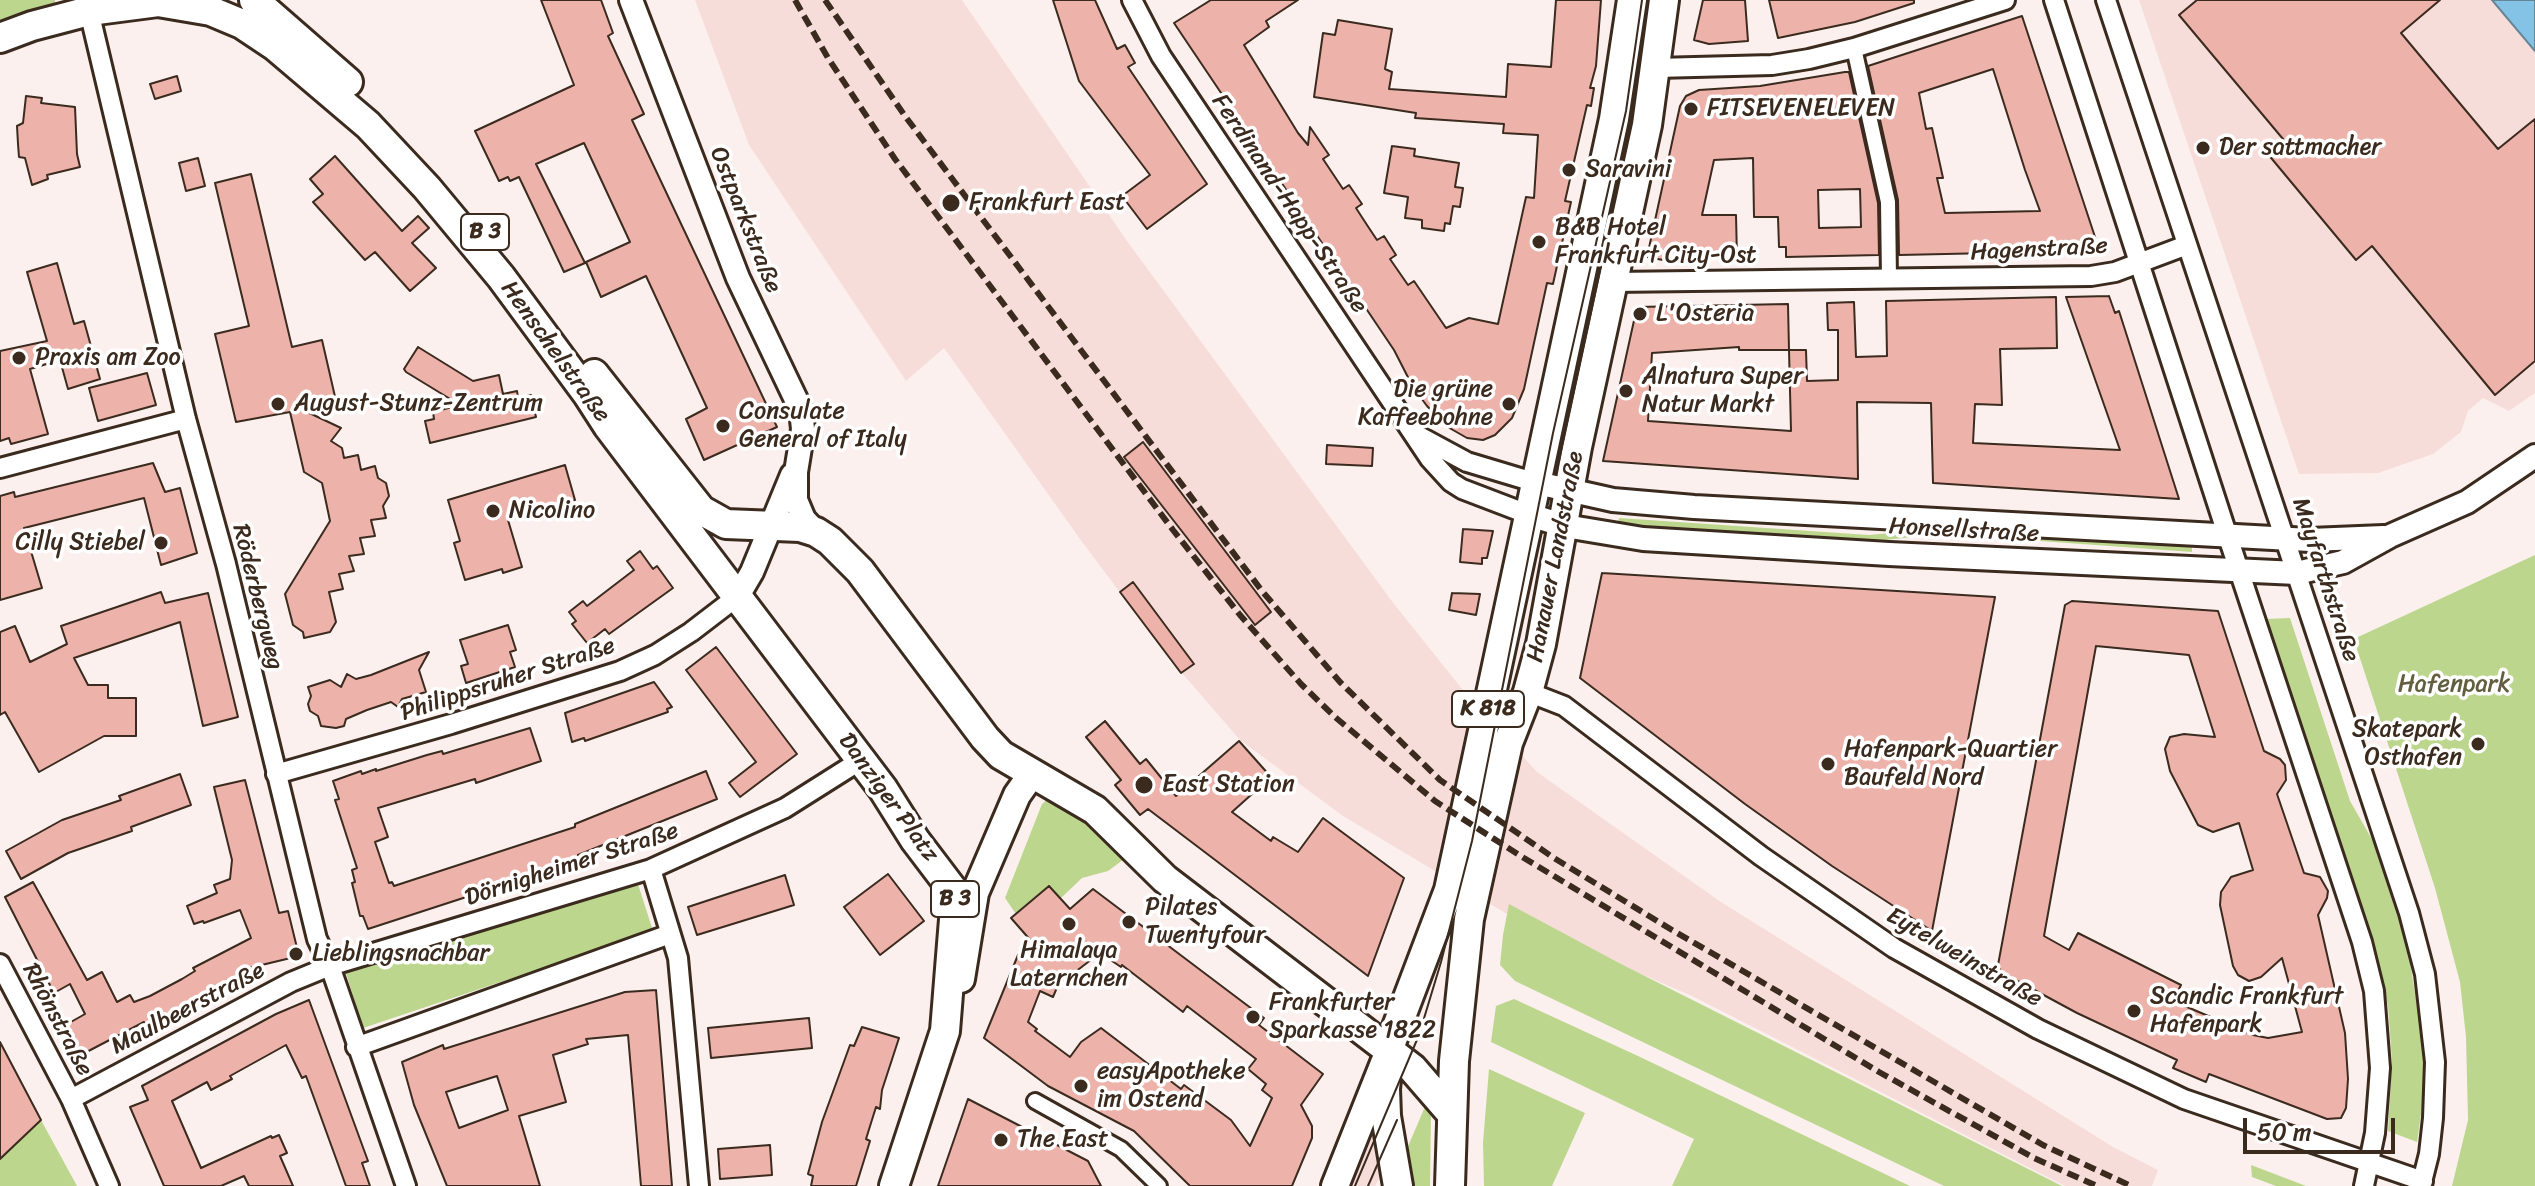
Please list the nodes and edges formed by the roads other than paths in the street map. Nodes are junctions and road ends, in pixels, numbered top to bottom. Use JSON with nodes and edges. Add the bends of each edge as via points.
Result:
{"nodes":[{"id":1,"x":254,"y":0,"type":"edge"},
{"id":2,"x":631,"y":0,"type":"edge"},
{"id":3,"x":1132,"y":0,"type":"edge"},
{"id":4,"x":1632,"y":0,"type":"edge"},
{"id":5,"x":1664,"y":0,"type":"edge"},
{"id":6,"x":2005,"y":0,"type":"edge"},
{"id":7,"x":2054,"y":0,"type":"edge"},
{"id":8,"x":2106,"y":0,"type":"edge"},
{"id":9,"x":89,"y":11,"type":"junction"},
{"id":10,"x":0,"y":38,"type":"edge"},
{"id":11,"x":1854,"y":48,"type":"junction"},
{"id":12,"x":1656,"y":68,"type":"junction"},
{"id":13,"x":2187,"y":245,"type":"junction"},
{"id":14,"x":2139,"y":263,"type":"junction"},
{"id":15,"x":1889,"y":279,"type":"junction"},
{"id":16,"x":1613,"y":282,"type":"junction"},
{"id":17,"x":186,"y":419,"type":"junction"},
{"id":18,"x":1411,"y":431,"type":"junction"},
{"id":19,"x":2535,"y":456,"type":"edge"},
{"id":20,"x":799,"y":459,"type":"junction"},
{"id":21,"x":0,"y":468,"type":"edge"},
{"id":22,"x":1537,"y":483,"type":"junction"},
{"id":23,"x":1570,"y":492,"type":"junction"},
{"id":24,"x":1530,"y":515,"type":"junction"},
{"id":25,"x":770,"y":526,"type":"junction"},
{"id":26,"x":1565,"y":526,"type":"junction"},
{"id":27,"x":816,"y":532,"type":"junction"},
{"id":28,"x":2227,"y":534,"type":"junction"},
{"id":29,"x":2390,"y":536,"type":"junction"},
{"id":30,"x":2285,"y":539,"type":"junction"},
{"id":31,"x":2239,"y":570,"type":"junction"},
{"id":32,"x":2297,"y":573,"type":"junction"},
{"id":33,"x":745,"y":604,"type":"junction"},
{"id":34,"x":1528,"y":692,"type":"junction"},
{"id":35,"x":861,"y":760,"type":"junction"},
{"id":36,"x":276,"y":774,"type":"junction"},
{"id":37,"x":1032,"y":774,"type":"junction"},
{"id":38,"x":651,"y":869,"type":"junction"},
{"id":39,"x":670,"y":934,"type":"junction"},
{"id":40,"x":0,"y":964,"type":"edge"},
{"id":41,"x":330,"y":966,"type":"junction"},
{"id":42,"x":949,"y":1020,"type":"junction"},
{"id":43,"x":356,"y":1047,"type":"junction"},
{"id":44,"x":1389,"y":1048,"type":"junction"},
{"id":45,"x":71,"y":1099,"type":"junction"},
{"id":46,"x":1035,"y":1101,"type":"dead end"},
{"id":47,"x":1451,"y":1113,"type":"junction"},
{"id":48,"x":2371,"y":1164,"type":"junction"},
{"id":49,"x":2422,"y":1183,"type":"edge"},
{"id":50,"x":109,"y":1186,"type":"edge"},
{"id":51,"x":406,"y":1186,"type":"edge"},
{"id":52,"x":699,"y":1186,"type":"edge"},
{"id":53,"x":894,"y":1186,"type":"edge"},
{"id":54,"x":1159,"y":1186,"type":"edge"},
{"id":55,"x":1335,"y":1186,"type":"edge"},
{"id":56,"x":1398,"y":1186,"type":"edge"},
{"id":57,"x":1450,"y":1186,"type":"edge"},
{"id":58,"x":2364,"y":1186,"type":"edge"}],
"edges":[{"from":1,"to":25,"type":"main road","name":"Henschelstraße","number":"B 3","via":[[360,93],[469,211],[695,504],[726,524]]},
{"from":2,"to":20,"type":"street","name":"Ostparkstraße","via":[[738,278],[801,410]]},
{"from":3,"to":18,"type":"street","name":"Ferdinand-Happ-Straße","via":[[1161,56]]},
{"from":4,"to":22,"type":"main road","name":"Hanauer Landstraße","number":"K 818","via":[[1614,119]]},
{"from":5,"to":12,"type":"main road","name":"Hanauer Landstraße","number":"K 818"},
{"from":6,"to":11,"type":"street"},
{"from":7,"to":14,"type":"street"},
{"from":8,"to":13,"type":"street","name":"Mayfarthstraße"},
{"from":9,"to":10,"type":"main road","number":"B 3"},
{"from":9,"to":17,"type":"street","name":"Röderbergweg"},
{"from":9,"to":33,"type":"main road","name":"Henschelstraße","number":"B 3","via":[[158,2],[211,11],[275,46],[368,125],[501,277]]},
{"from":11,"to":12,"type":"street","via":[[1772,65]]},
{"from":11,"to":15,"type":"street","via":[[1888,202]]},
{"from":12,"to":16,"type":"main road","name":"Hanauer Landstraße","number":"K 818"},
{"from":13,"to":14,"type":"street","name":"Hagenstraße"},
{"from":13,"to":30,"type":"street","name":"Mayfarthstraße"},
{"from":14,"to":15,"type":"street","name":"Hagenstraße","via":[[2091,276]]},
{"from":14,"to":28,"type":"street"},
{"from":15,"to":16,"type":"street","name":"Hagenstraße"},
{"from":16,"to":23,"type":"main road","name":"Hanauer Landstraße","number":"K 818"},
{"from":17,"to":21,"type":"street"},
{"from":17,"to":36,"type":"street","name":"Röderbergweg"},
{"from":18,"to":22,"type":"street","name":"Ferdinand-Happ-Straße","via":[[1467,462]]},
{"from":18,"to":24,"type":"street","name":"Ferdinand-Happ-Straße","via":[[1451,482]]},
{"from":19,"to":29,"type":"street","name":"Honsellstraße","via":[[2467,502]]},
{"from":20,"to":25,"type":"street","name":"Ostparkstraße"},
{"from":20,"to":27,"type":"street","name":"Ostparkstraße","via":[[797,504]]},
{"from":22,"to":23,"type":"street","name":"Honsellstraße"},
{"from":22,"to":24,"type":"main road","name":"Hanauer Landstraße","number":"K 818"},
{"from":23,"to":26,"type":"main road","name":"Hanauer Landstraße","number":"K 818"},
{"from":23,"to":28,"type":"street","name":"Honsellstraße","via":[[1694,507]]},
{"from":24,"to":26,"type":"street","name":"Honsellstraße"},
{"from":24,"to":44,"type":"main road","name":"Hanauer Landstraße","number":"K 818","via":[[1449,890]]},
{"from":25,"to":27,"type":"main road","number":"B 3"},
{"from":25,"to":33,"type":"street"},
{"from":26,"to":31,"type":"street","name":"Honsellstraße","via":[[1643,539]]},
{"from":26,"to":34,"type":"main road","name":"Hanauer Landstraße","number":"K 818"},
{"from":27,"to":37,"type":"main road","number":"B 3","via":[[860,571],[985,738]]},
{"from":28,"to":30,"type":"street","name":"Honsellstraße"},
{"from":28,"to":31,"type":"street"},
{"from":29,"to":30,"type":"street","name":"Honsellstraße"},
{"from":29,"to":32,"type":"street","name":"Honsellstraße","via":[[2343,562]]},
{"from":30,"to":32,"type":"street","name":"Mayfarthstraße"},
{"from":31,"to":32,"type":"street","name":"Honsellstraße"},
{"from":31,"to":48,"type":"street","via":[[2348,896],[2374,991],[2380,1068]]},
{"from":32,"to":49,"type":"street","name":"Mayfarthstraße","via":[[2425,974],[2435,1062]]},
{"from":33,"to":35,"type":"main road","name":"Danziger Platz","number":"B 3"},
{"from":33,"to":36,"type":"street","name":"Philippsruher Straße","via":[[620,671]]},
{"from":34,"to":47,"type":"main road","name":"Hanauer Landstraße","number":"K 818","via":[[1508,743],[1471,909]]},
{"from":34,"to":48,"type":"street","name":"Eytelweinstraße","via":[[1564,706],[1761,856],[1894,948],[2026,1022],[2184,1099]]},
{"from":35,"to":38,"type":"street","name":"Dörnigheimer Straße","via":[[785,808]]},
{"from":35,"to":42,"type":"main road","name":"Danziger Platz","number":"B 3","via":[[953,890]]},
{"from":36,"to":41,"type":"street","name":"Röderbergweg","via":[[317,939]]},
{"from":37,"to":42,"type":"main road","number":"B 3","via":[[1024,819]]},
{"from":37,"to":44,"type":"main road","number":"B 3","via":[[1088,804],[1165,879]]},
{"from":38,"to":39,"type":"street"},
{"from":38,"to":41,"type":"street","name":"Dörnigheimer Straße"},
{"from":39,"to":43,"type":"street"},
{"from":39,"to":52,"type":"street","via":[[679,971]]},
{"from":40,"to":45,"type":"street","name":"Rhönstraße"},
{"from":41,"to":43,"type":"street","name":"Röderbergweg"},
{"from":41,"to":45,"type":"street","name":"Maulbeerstraße"},
{"from":42,"to":53,"type":"main road","number":"B 3"},
{"from":43,"to":51,"type":"street","name":"Röderbergweg"},
{"from":44,"to":47,"type":"main road","number":"B 3","via":[[1427,1082]]},
{"from":44,"to":55,"type":"main road","name":"Hanauer Landstraße"},
{"from":44,"to":56,"type":"main road","name":"Hanauer Landstraße","via":[[1385,1104]]},
{"from":45,"to":50,"type":"street","name":"Rhönstraße"},
{"from":46,"to":54,"type":"street","via":[[1121,1149]]},
{"from":47,"to":57,"type":"main road","name":"Hanauer Landstraße"},
{"from":48,"to":49,"type":"street","name":"Eytelweinstraße"},
{"from":48,"to":58,"type":"street"}]}
